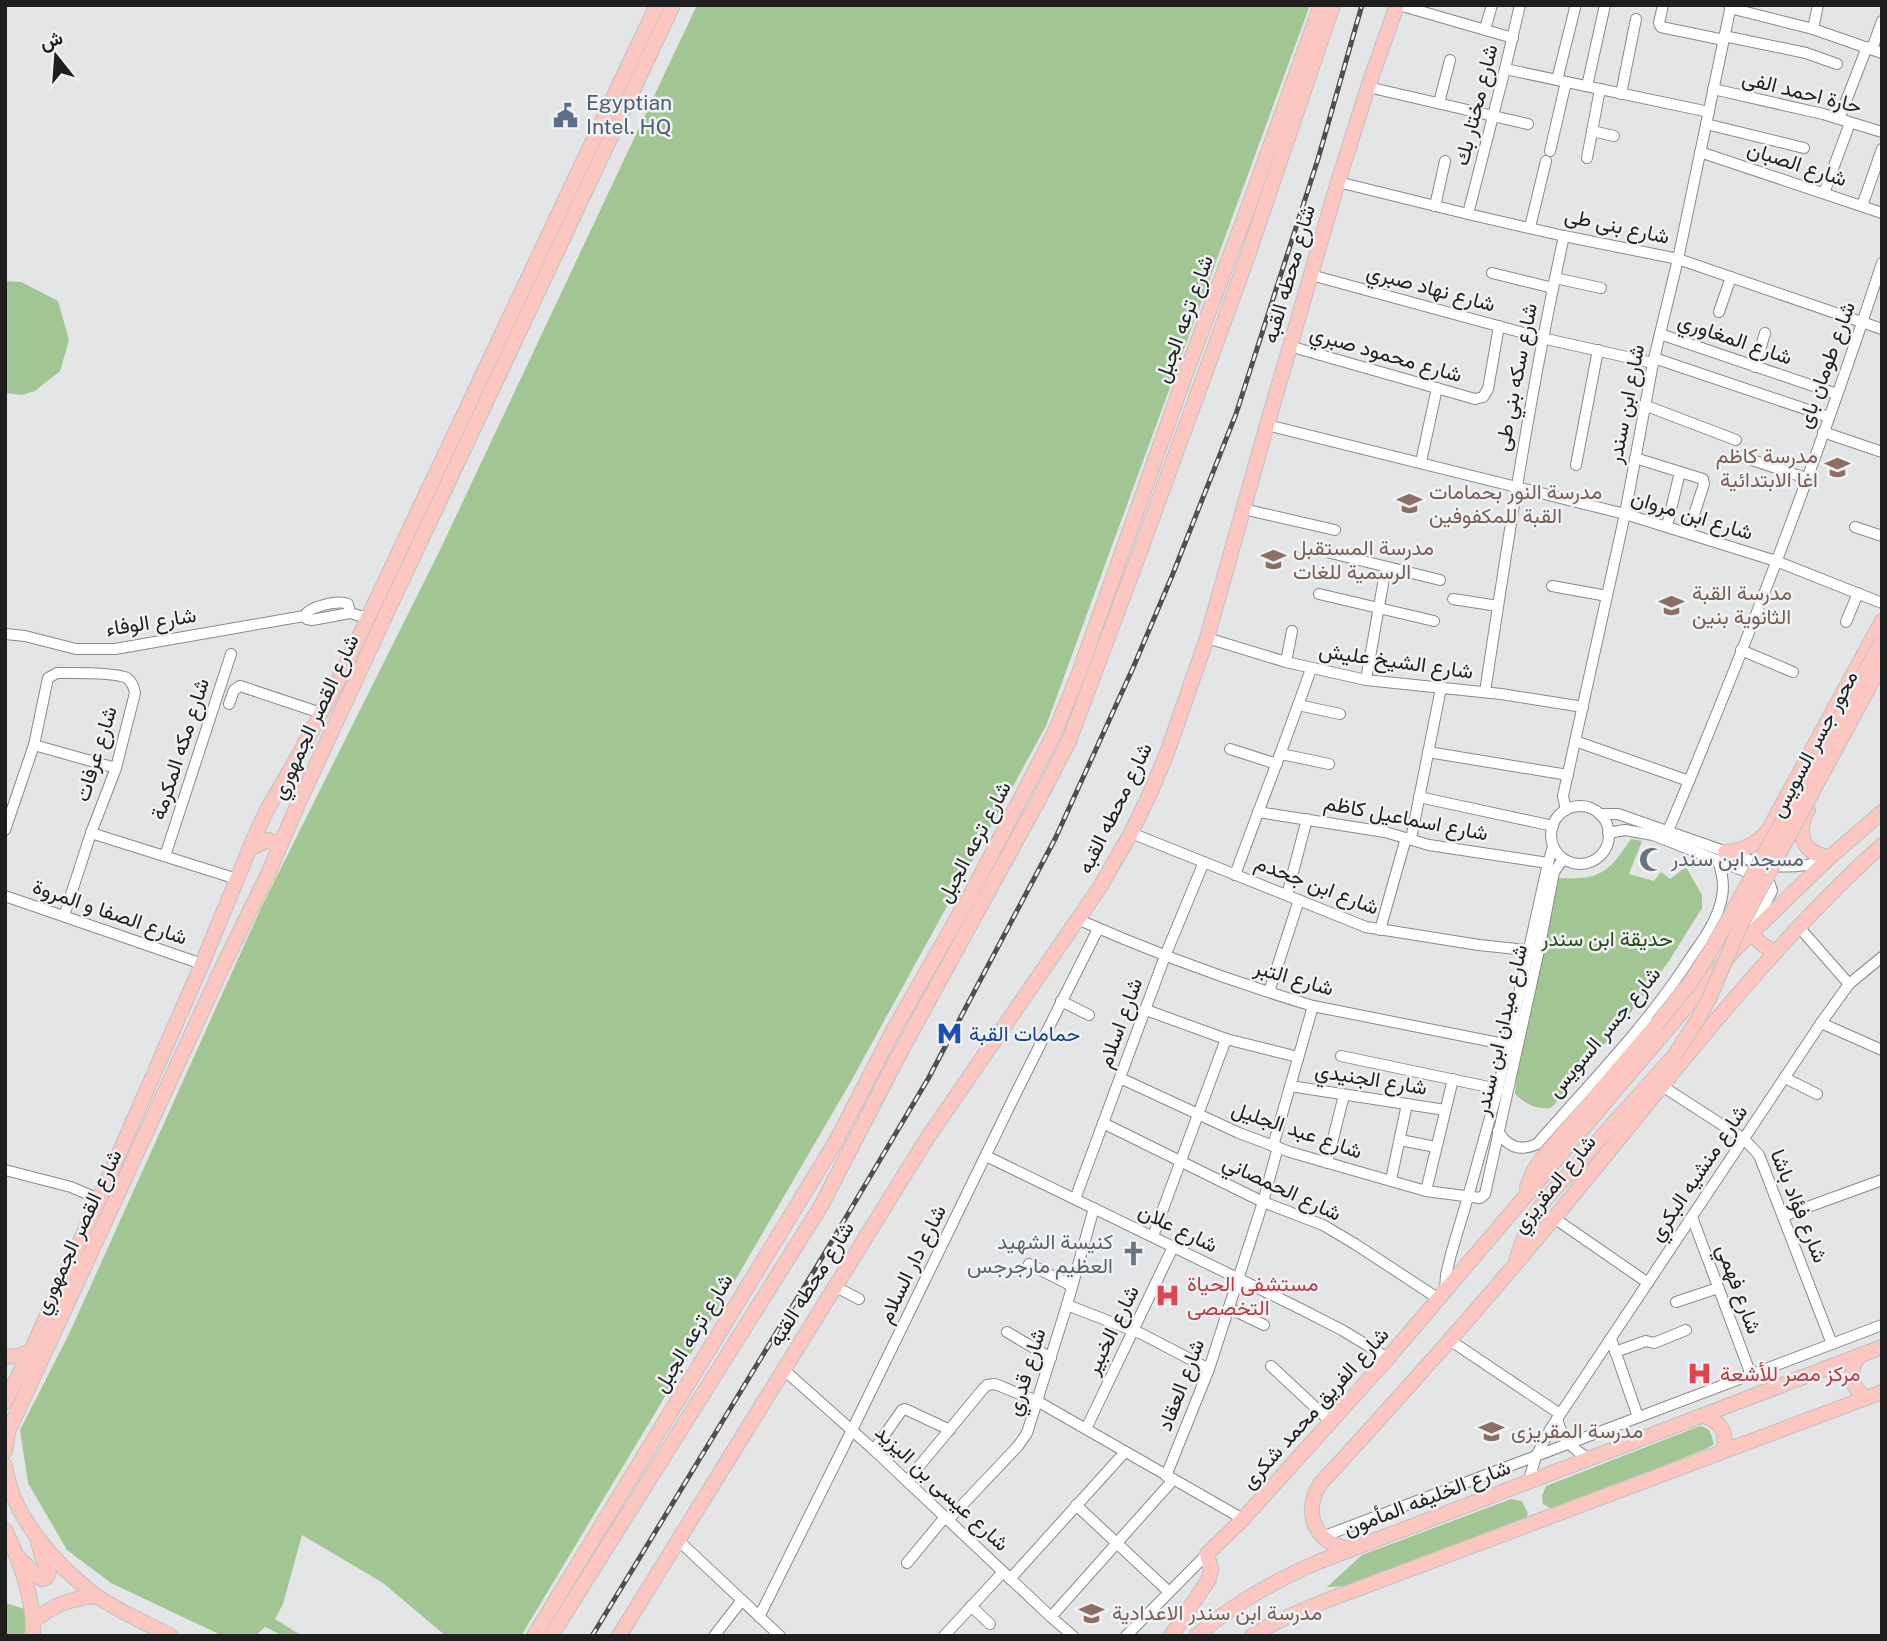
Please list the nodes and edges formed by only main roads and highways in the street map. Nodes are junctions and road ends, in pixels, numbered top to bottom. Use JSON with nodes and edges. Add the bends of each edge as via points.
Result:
{"nodes":[{"id":1,"x":657,"y":5,"type":"edge"},
{"id":2,"x":673,"y":5,"type":"edge"},
{"id":3,"x":1321,"y":5,"type":"edge"},
{"id":4,"x":1333,"y":5,"type":"edge"},
{"id":5,"x":1398,"y":5,"type":"edge"},
{"id":6,"x":615,"y":111,"type":"junction"},
{"id":7,"x":1179,"y":392,"type":"junction"},
{"id":8,"x":1196,"y":396,"type":"junction"},
{"id":9,"x":375,"y":621,"type":"junction"},
{"id":10,"x":1882,"y":621,"type":"edge"},
{"id":11,"x":1882,"y":641,"type":"edge"},
{"id":12,"x":1882,"y":663,"type":"edge"},
{"id":13,"x":1882,"y":676,"type":"edge"},
{"id":14,"x":1054,"y":734,"type":"junction"},
{"id":15,"x":1069,"y":741,"type":"junction"},
{"id":16,"x":298,"y":804,"type":"junction"},
{"id":17,"x":267,"y":810,"type":"junction"},
{"id":18,"x":1882,"y":812,"type":"edge"},
{"id":19,"x":1772,"y":823,"type":"junction"},
{"id":20,"x":1801,"y":825,"type":"junction"},
{"id":21,"x":1882,"y":845,"type":"edge"},
{"id":22,"x":249,"y":849,"type":"junction"},
{"id":23,"x":278,"y":850,"type":"junction"},
{"id":24,"x":1722,"y":856,"type":"road end"},
{"id":25,"x":1828,"y":859,"type":"junction"},
{"id":26,"x":978,"y":895,"type":"junction"},
{"id":27,"x":1749,"y":934,"type":"junction"},
{"id":28,"x":1774,"y":953,"type":"junction"},
{"id":29,"x":886,"y":1045,"type":"junction"},
{"id":30,"x":901,"y":1051,"type":"junction"},
{"id":31,"x":1524,"y":1198,"type":"junction"},
{"id":32,"x":1515,"y":1265,"type":"junction"},
{"id":33,"x":722,"y":1326,"type":"junction"},
{"id":34,"x":738,"y":1338,"type":"junction"},
{"id":35,"x":1882,"y":1347,"type":"edge"},
{"id":36,"x":31,"y":1351,"type":"junction"},
{"id":37,"x":1860,"y":1356,"type":"junction"},
{"id":38,"x":5,"y":1357,"type":"edge"},
{"id":39,"x":1882,"y":1392,"type":"edge"},
{"id":40,"x":6,"y":1397,"type":"edge"},
{"id":41,"x":1866,"y":1398,"type":"junction"},
{"id":42,"x":1704,"y":1416,"type":"junction"},
{"id":43,"x":5,"y":1451,"type":"edge"},
{"id":44,"x":1723,"y":1451,"type":"junction"},
{"id":45,"x":5,"y":1465,"type":"edge"},
{"id":46,"x":5,"y":1530,"type":"edge"},
{"id":47,"x":38,"y":1537,"type":"junction"},
{"id":48,"x":1352,"y":1549,"type":"junction"},
{"id":49,"x":19,"y":1558,"type":"junction"},
{"id":50,"x":97,"y":1596,"type":"junction"},
{"id":51,"x":33,"y":1628,"type":"edge"},
{"id":52,"x":544,"y":1633,"type":"edge"},
{"id":53,"x":46,"y":1636,"type":"edge"},
{"id":54,"x":171,"y":1636,"type":"edge"},
{"id":55,"x":619,"y":1636,"type":"edge"},
{"id":56,"x":1171,"y":1636,"type":"edge"},
{"id":57,"x":1196,"y":1636,"type":"edge"},
{"id":58,"x":1252,"y":1636,"type":"edge"}],
"edges":[{"from":1,"to":6,"type":"main road","name":"شارع القصر الجمهوري"},
{"from":2,"to":6,"type":"main road","name":"شارع القصر الجمهوري"},
{"from":3,"to":7,"type":"main road","name":"شارع ترعه الجبل"},
{"from":4,"to":8,"type":"main road","name":"شارع ترعه الجبل"},
{"from":5,"to":55,"type":"main road","name":"شارع محطه القبه","via":[[1338,182],[1207,638],[1167,754],[1131,833],[1100,887],[926,1140]]},
{"from":6,"to":9,"type":"main road","name":"شارع القصر الجمهوري"},
{"from":7,"to":8,"type":"main road"},
{"from":7,"to":14,"type":"main road","name":"شارع ترعه الجبل"},
{"from":8,"to":15,"type":"main road","name":"شارع ترعه الجبل"},
{"from":9,"to":16,"type":"main road","name":"شارع القصر الجمهوري"},
{"from":9,"to":17,"type":"main road","name":"شارع القصر الجمهوري"},
{"from":10,"to":19,"type":"main road"},
{"from":11,"to":31,"type":"main road","name":"محور جسر السويس","bridge":true,"via":[[1690,983],[1541,1160]]},
{"from":12,"to":32,"type":"main road","name":"محور جسر السويس","bridge":true,"via":[[1743,919],[1699,1019],[1674,1056],[1544,1201],[1528,1226]]},
{"from":13,"to":20,"type":"main road"},
{"from":14,"to":15,"type":"main road"},
{"from":14,"to":26,"type":"main road","name":"شارع ترعه الجبل"},
{"from":15,"to":26,"type":"main road","name":"شارع ترعه الجبل","via":[[1037,803]]},
{"from":16,"to":17,"type":"main road","via":[[277,818]]},
{"from":16,"to":23,"type":"main road","name":"شارع القصر الجمهوري"},
{"from":17,"to":22,"type":"main road","name":"شارع القصر الجمهوري"},
{"from":18,"to":25,"type":"main road","name":"شارع المقريزي"},
{"from":19,"to":20,"type":"main road","via":[[1782,836],[1794,835]]},
{"from":19,"to":24,"type":"main road","via":[[1755,843]]},
{"from":20,"to":25,"type":"main road","via":[[1802,839],[1809,848]]},
{"from":21,"to":28,"type":"main road","name":"شارع المقريزي"},
{"from":22,"to":23,"type":"main road","via":[[269,840]]},
{"from":22,"to":36,"type":"main road","name":"شارع القصر الجمهوري"},
{"from":23,"to":43,"type":"main road","name":"شارع القصر الجمهوري","via":[[8,1432]]},
{"from":25,"to":27,"type":"main road","name":"شارع المقريزي"},
{"from":26,"to":29,"type":"main road","name":"شارع ترعه الجبل"},
{"from":26,"to":30,"type":"main road","name":"شارع ترعه الجبل"},
{"from":27,"to":28,"type":"main road"},
{"from":27,"to":31,"type":"main road","name":"شارع المقريزي"},
{"from":28,"to":32,"type":"main road","name":"شارع المقريزي"},
{"from":29,"to":30,"type":"main road"},
{"from":29,"to":33,"type":"main road","name":"شارع ترعه الجبل","via":[[835,1143]]},
{"from":30,"to":34,"type":"main road","name":"شارع ترعه الجبل","via":[[821,1206]]},
{"from":31,"to":56,"type":"main road","name":"شارع الفريق محمد شكرى","via":[[1388,1358],[1207,1554],[1209,1579]]},
{"from":32,"to":48,"type":"main road","name":"شارع المقريزي","via":[[1320,1484],[1313,1499],[1314,1523],[1322,1537]]},
{"from":33,"to":34,"type":"main road"},
{"from":33,"to":52,"type":"main road","name":"شارع ترعه الجبل"},
{"from":34,"to":52,"type":"main road","name":"شارع ترعه الجبل"},
{"from":35,"to":37,"type":"main road","name":"شارع الخليفه المأمون"},
{"from":36,"to":38,"type":"main road"},
{"from":36,"to":40,"type":"main road","name":"شارع القصر الجمهوري"},
{"from":37,"to":41,"type":"main road","via":[[1852,1378]]},
{"from":37,"to":42,"type":"main road","name":"شارع الخليفه المأمون"},
{"from":39,"to":41,"type":"main road"},
{"from":41,"to":44,"type":"main road"},
{"from":42,"to":44,"type":"main road","via":[[1723,1429]]},
{"from":42,"to":48,"type":"main road","name":"شارع الخليفه المأمون"},
{"from":44,"to":58,"type":"main road","via":[[1320,1603]]},
{"from":45,"to":47,"type":"main road","via":[[13,1494]]},
{"from":46,"to":49,"type":"main road"},
{"from":47,"to":49,"type":"main road","via":[[48,1576],[39,1579]]},
{"from":47,"to":50,"type":"main road"},
{"from":48,"to":57,"type":"main road","name":"شارع الخليفه المأمون","via":[[1255,1593]]},
{"from":49,"to":51,"type":"main road"},
{"from":50,"to":51,"type":"main road","via":[[62,1603],[42,1614]]},
{"from":50,"to":54,"type":"main road"},
{"from":51,"to":53,"type":"main road"}]}
